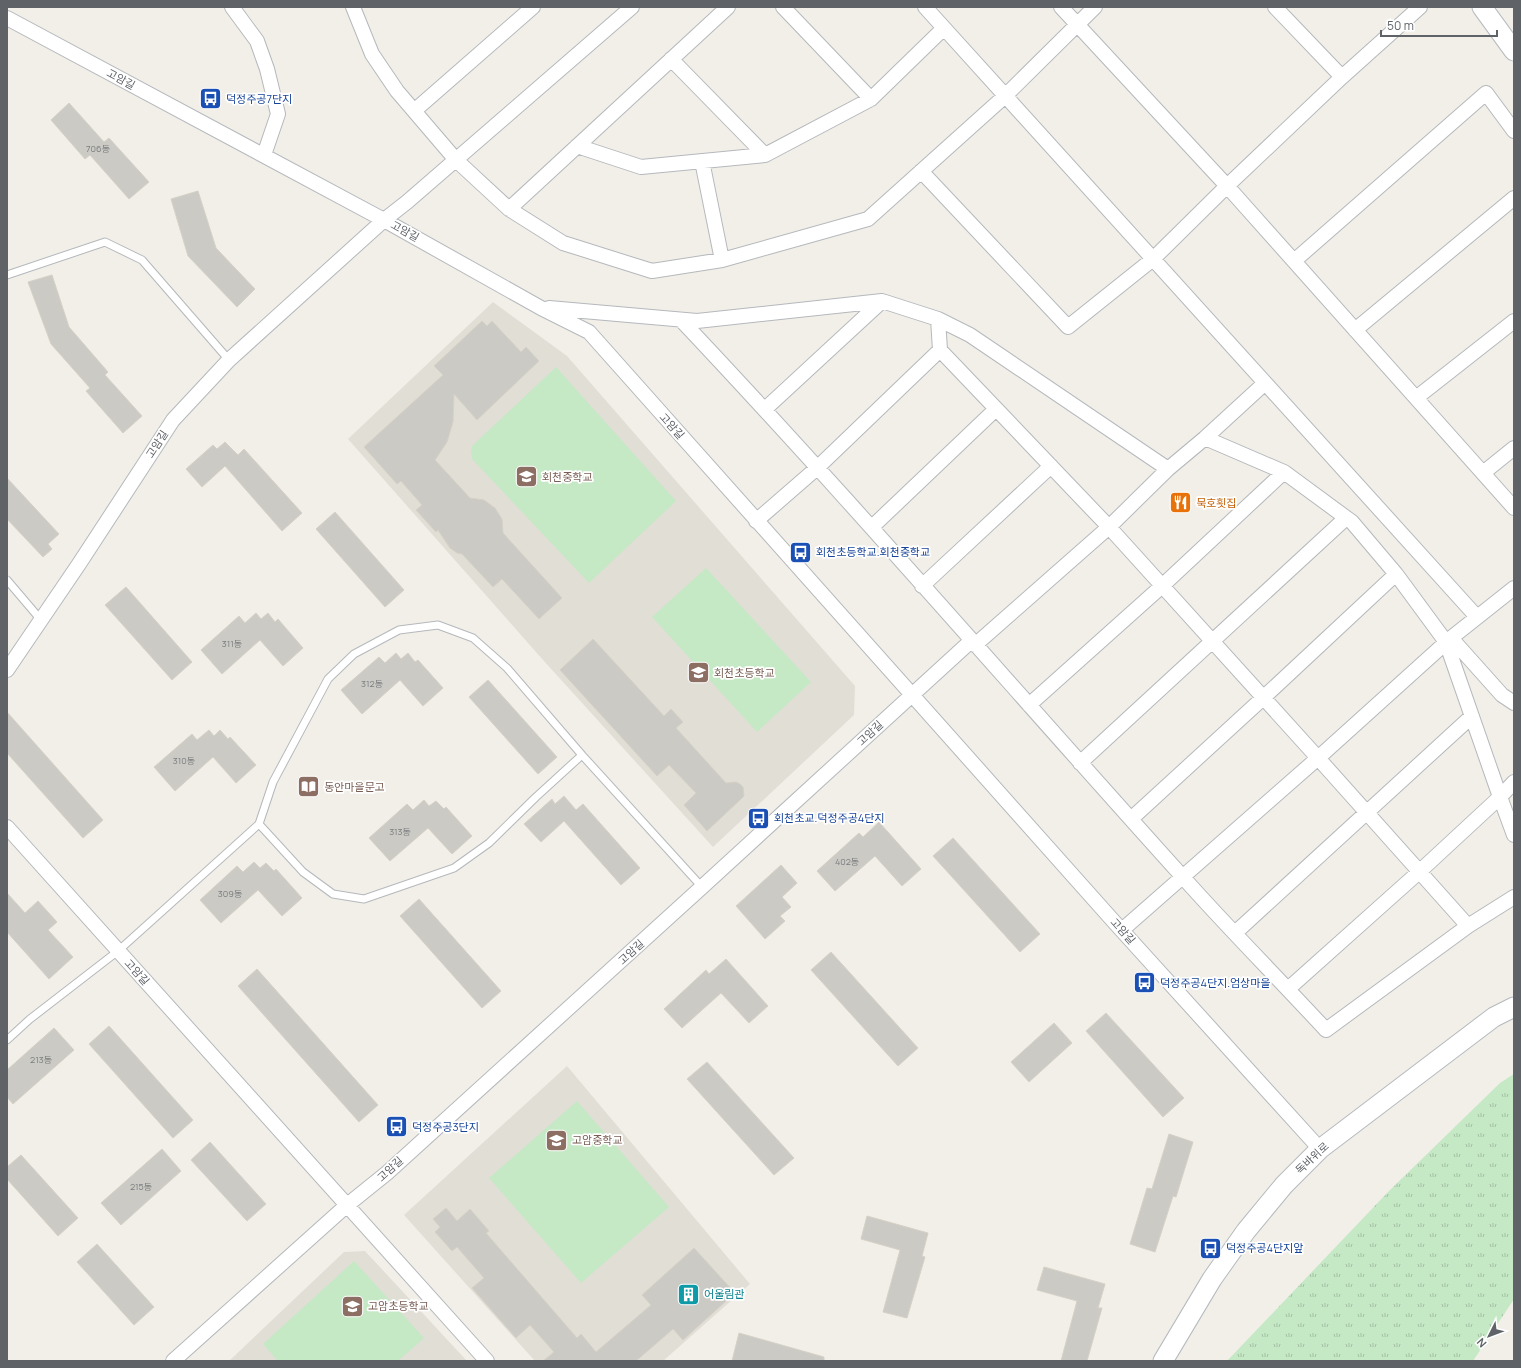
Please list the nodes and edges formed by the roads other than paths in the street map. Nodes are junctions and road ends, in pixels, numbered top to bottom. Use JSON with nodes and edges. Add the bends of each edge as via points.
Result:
{"nodes":[{"id":1,"x":232,"y":7,"type":"edge"},
{"id":2,"x":353,"y":7,"type":"edge"},
{"id":3,"x":533,"y":7,"type":"edge"},
{"id":4,"x":632,"y":7,"type":"edge"},
{"id":5,"x":728,"y":7,"type":"edge"},
{"id":6,"x":783,"y":7,"type":"edge"},
{"id":7,"x":924,"y":7,"type":"edge"},
{"id":8,"x":1061,"y":7,"type":"edge"},
{"id":9,"x":1095,"y":7,"type":"edge"},
{"id":10,"x":1276,"y":7,"type":"edge"},
{"id":11,"x":1420,"y":7,"type":"edge"},
{"id":12,"x":1482,"y":7,"type":"edge"},
{"id":13,"x":7,"y":18,"type":"edge"},
{"id":14,"x":1076,"y":24,"type":"junction"},
{"id":15,"x":944,"y":28,"type":"junction"},
{"id":16,"x":1514,"y":51,"type":"edge"},
{"id":17,"x":671,"y":59,"type":"junction"},
{"id":18,"x":1342,"y":77,"type":"junction"},
{"id":19,"x":1005,"y":96,"type":"junction"},
{"id":20,"x":871,"y":99,"type":"junction"},
{"id":21,"x":414,"y":111,"type":"junction"},
{"id":22,"x":1514,"y":131,"type":"edge"},
{"id":23,"x":577,"y":146,"type":"junction"},
{"id":24,"x":264,"y":155,"type":"junction"},
{"id":25,"x":764,"y":155,"type":"junction"},
{"id":26,"x":456,"y":160,"type":"junction"},
{"id":27,"x":702,"y":161,"type":"junction"},
{"id":28,"x":921,"y":171,"type":"junction"},
{"id":29,"x":1227,"y":186,"type":"junction"},
{"id":30,"x":1514,"y":198,"type":"edge"},
{"id":31,"x":509,"y":209,"type":"junction"},
{"id":32,"x":384,"y":220,"type":"junction"},
{"id":33,"x":1153,"y":259,"type":"junction"},
{"id":34,"x":722,"y":260,"type":"junction"},
{"id":35,"x":1294,"y":261,"type":"junction"},
{"id":36,"x":7,"y":275,"type":"edge"},
{"id":37,"x":882,"y":301,"type":"junction"},
{"id":38,"x":541,"y":308,"type":"junction"},
{"id":39,"x":938,"y":319,"type":"junction"},
{"id":40,"x":681,"y":320,"type":"junction"},
{"id":41,"x":1514,"y":321,"type":"edge"},
{"id":42,"x":1355,"y":330,"type":"junction"},
{"id":43,"x":940,"y":350,"type":"junction"},
{"id":44,"x":228,"y":360,"type":"junction"},
{"id":45,"x":1265,"y":383,"type":"junction"},
{"id":46,"x":1416,"y":398,"type":"junction"},
{"id":47,"x":765,"y":409,"type":"junction"},
{"id":48,"x":996,"y":409,"type":"junction"},
{"id":49,"x":1205,"y":438,"type":"junction"},
{"id":50,"x":1514,"y":448,"type":"edge"},
{"id":51,"x":1051,"y":466,"type":"junction"},
{"id":52,"x":817,"y":468,"type":"junction"},
{"id":53,"x":1168,"y":469,"type":"junction"},
{"id":54,"x":1284,"y":472,"type":"junction"},
{"id":55,"x":1483,"y":473,"type":"junction"},
{"id":56,"x":1514,"y":508,"type":"edge"},
{"id":57,"x":1346,"y":518,"type":"junction"},
{"id":58,"x":756,"y":521,"type":"junction"},
{"id":59,"x":872,"y":527,"type":"junction"},
{"id":60,"x":1109,"y":527,"type":"junction"},
{"id":61,"x":1396,"y":574,"type":"junction"},
{"id":62,"x":7,"y":580,"type":"edge"},
{"id":63,"x":922,"y":586,"type":"junction"},
{"id":64,"x":1162,"y":586,"type":"junction"},
{"id":65,"x":1514,"y":588,"type":"edge"},
{"id":66,"x":1477,"y":617,"type":"junction"},
{"id":67,"x":41,"y":620,"type":"junction"},
{"id":68,"x":1448,"y":640,"type":"junction"},
{"id":69,"x":1213,"y":642,"type":"junction"},
{"id":70,"x":973,"y":643,"type":"junction"},
{"id":71,"x":7,"y":670,"type":"edge"},
{"id":72,"x":912,"y":694,"type":"junction"},
{"id":73,"x":1263,"y":698,"type":"junction"},
{"id":74,"x":1514,"y":703,"type":"edge"},
{"id":75,"x":1030,"y":705,"type":"junction"},
{"id":76,"x":1471,"y":717,"type":"junction"},
{"id":77,"x":582,"y":755,"type":"junction"},
{"id":78,"x":1318,"y":758,"type":"junction"},
{"id":79,"x":1080,"y":763,"type":"junction"},
{"id":80,"x":1514,"y":782,"type":"edge"},
{"id":81,"x":1500,"y":797,"type":"junction"},
{"id":82,"x":1367,"y":814,"type":"junction"},
{"id":83,"x":1131,"y":819,"type":"junction"},
{"id":84,"x":259,"y":824,"type":"junction"},
{"id":85,"x":7,"y":827,"type":"edge"},
{"id":86,"x":1514,"y":836,"type":"edge"},
{"id":87,"x":1419,"y":872,"type":"junction"},
{"id":88,"x":1182,"y":876,"type":"junction"},
{"id":89,"x":702,"y":887,"type":"junction"},
{"id":90,"x":1514,"y":898,"type":"edge"},
{"id":91,"x":1468,"y":926,"type":"junction"},
{"id":92,"x":1122,"y":930,"type":"junction"},
{"id":93,"x":1235,"y":933,"type":"junction"},
{"id":94,"x":118,"y":952,"type":"junction"},
{"id":95,"x":1288,"y":989,"type":"junction"},
{"id":96,"x":1514,"y":1007,"type":"edge"},
{"id":97,"x":7,"y":1040,"type":"edge"},
{"id":98,"x":1320,"y":1148,"type":"junction"},
{"id":99,"x":346,"y":1206,"type":"junction"},
{"id":100,"x":173,"y":1361,"type":"edge"},
{"id":101,"x":487,"y":1361,"type":"edge"},
{"id":102,"x":1163,"y":1361,"type":"edge"}],
"edges":[{"from":1,"to":24,"type":"street","via":[[257,41],[278,114]]},
{"from":2,"to":21,"type":"street","via":[[372,54]]},
{"from":3,"to":21,"type":"street"},
{"from":4,"to":26,"type":"street"},
{"from":5,"to":17,"type":"street"},
{"from":6,"to":20,"type":"street"},
{"from":7,"to":15,"type":"street"},
{"from":8,"to":14,"type":"street"},
{"from":9,"to":14,"type":"street"},
{"from":10,"to":18,"type":"street"},
{"from":11,"to":18,"type":"street"},
{"from":12,"to":16,"type":"main road"},
{"from":13,"to":24,"type":"street","name":"고암길"},
{"from":14,"to":19,"type":"street"},
{"from":14,"to":29,"type":"street"},
{"from":15,"to":19,"type":"street"},
{"from":15,"to":20,"type":"street"},
{"from":17,"to":23,"type":"street"},
{"from":17,"to":25,"type":"street"},
{"from":18,"to":29,"type":"street"},
{"from":19,"to":28,"type":"street"},
{"from":19,"to":33,"type":"street"},
{"from":20,"to":25,"type":"street"},
{"from":21,"to":26,"type":"street"},
{"from":22,"to":35,"type":"street","via":[[1486,93]]},
{"from":23,"to":27,"type":"street","via":[[641,167]]},
{"from":23,"to":31,"type":"street"},
{"from":24,"to":32,"type":"street","name":"고암길"},
{"from":25,"to":27,"type":"street"},
{"from":26,"to":31,"type":"street"},
{"from":26,"to":32,"type":"street"},
{"from":27,"to":34,"type":"street"},
{"from":28,"to":33,"type":"street","via":[[1068,327]]},
{"from":28,"to":34,"type":"street","via":[[868,219]]},
{"from":29,"to":33,"type":"street"},
{"from":29,"to":35,"type":"street"},
{"from":30,"to":42,"type":"street"},
{"from":31,"to":34,"type":"street","via":[[563,243],[652,271]]},
{"from":32,"to":38,"type":"street","name":"고암길"},
{"from":32,"to":44,"type":"street","name":"고암길"},
{"from":33,"to":45,"type":"street"},
{"from":35,"to":42,"type":"street"},
{"from":36,"to":44,"type":"lane","via":[[105,242],[142,260]]},
{"from":37,"to":39,"type":"street"},
{"from":37,"to":40,"type":"street","via":[[697,321]]},
{"from":37,"to":47,"type":"street"},
{"from":38,"to":40,"type":"street"},
{"from":38,"to":58,"type":"street","name":"고암길","via":[[589,332]]},
{"from":39,"to":43,"type":"street"},
{"from":39,"to":53,"type":"street","via":[[970,335]]},
{"from":40,"to":47,"type":"street"},
{"from":41,"to":46,"type":"street"},
{"from":42,"to":46,"type":"street"},
{"from":43,"to":48,"type":"street"},
{"from":43,"to":52,"type":"street"},
{"from":44,"to":67,"type":"street","name":"고암길","via":[[173,420]]},
{"from":45,"to":49,"type":"street"},
{"from":45,"to":66,"type":"street"},
{"from":46,"to":55,"type":"street"},
{"from":47,"to":52,"type":"street"},
{"from":48,"to":51,"type":"street"},
{"from":48,"to":59,"type":"street"},
{"from":49,"to":53,"type":"street"},
{"from":49,"to":54,"type":"street"},
{"from":50,"to":55,"type":"street"},
{"from":51,"to":60,"type":"street"},
{"from":51,"to":63,"type":"street"},
{"from":52,"to":58,"type":"street"},
{"from":52,"to":59,"type":"street"},
{"from":53,"to":60,"type":"street"},
{"from":54,"to":57,"type":"street"},
{"from":54,"to":64,"type":"street"},
{"from":55,"to":56,"type":"street"},
{"from":57,"to":61,"type":"street"},
{"from":57,"to":69,"type":"street"},
{"from":58,"to":72,"type":"street","name":"고암길"},
{"from":59,"to":63,"type":"street"},
{"from":60,"to":64,"type":"street"},
{"from":60,"to":70,"type":"street"},
{"from":61,"to":68,"type":"street"},
{"from":61,"to":73,"type":"street"},
{"from":62,"to":67,"type":"lane"},
{"from":63,"to":70,"type":"street"},
{"from":64,"to":69,"type":"street"},
{"from":64,"to":75,"type":"street"},
{"from":65,"to":66,"type":"street"},
{"from":66,"to":68,"type":"street"},
{"from":67,"to":71,"type":"street","name":"고암길"},
{"from":68,"to":74,"type":"street","via":[[1502,695]]},
{"from":68,"to":76,"type":"street"},
{"from":68,"to":78,"type":"street"},
{"from":69,"to":73,"type":"street"},
{"from":69,"to":79,"type":"street"},
{"from":70,"to":72,"type":"street"},
{"from":70,"to":75,"type":"street"},
{"from":72,"to":89,"type":"street","name":"고암길"},
{"from":72,"to":92,"type":"street","name":"고암길"},
{"from":73,"to":78,"type":"street"},
{"from":73,"to":83,"type":"street"},
{"from":75,"to":79,"type":"street"},
{"from":76,"to":81,"type":"street"},
{"from":76,"to":82,"type":"street"},
{"from":77,"to":84,"type":"lane","via":[[489,843],[454,868],[364,899],[333,894],[303,872]]},
{"from":77,"to":84,"type":"lane","via":[[507,668],[473,638],[438,625],[399,630],[354,654],[328,679],[273,782]]},
{"from":77,"to":89,"type":"lane"},
{"from":78,"to":82,"type":"street"},
{"from":78,"to":88,"type":"street"},
{"from":79,"to":83,"type":"street"},
{"from":80,"to":81,"type":"street"},
{"from":81,"to":86,"type":"street"},
{"from":81,"to":87,"type":"street"},
{"from":82,"to":87,"type":"street"},
{"from":82,"to":93,"type":"street"},
{"from":83,"to":88,"type":"street"},
{"from":84,"to":94,"type":"lane"},
{"from":85,"to":94,"type":"street","name":"고암길"},
{"from":87,"to":91,"type":"street"},
{"from":87,"to":95,"type":"street"},
{"from":88,"to":92,"type":"street"},
{"from":88,"to":93,"type":"street"},
{"from":89,"to":99,"type":"street","name":"고암길","via":[[387,1173]]},
{"from":90,"to":91,"type":"street"},
{"from":91,"to":95,"type":"street","via":[[1326,1030]]},
{"from":92,"to":98,"type":"street","name":"고암길"},
{"from":93,"to":95,"type":"street"},
{"from":94,"to":97,"type":"lane","via":[[30,1019]]},
{"from":94,"to":99,"type":"street","name":"고암길"},
{"from":96,"to":98,"type":"main road","name":"독바위로","via":[[1494,1017]]},
{"from":98,"to":102,"type":"main road","name":"독바위로","via":[[1284,1185],[1246,1231],[1212,1279]]},
{"from":99,"to":100,"type":"street","name":"고암길"},
{"from":99,"to":101,"type":"street","name":"고암길"}]}
